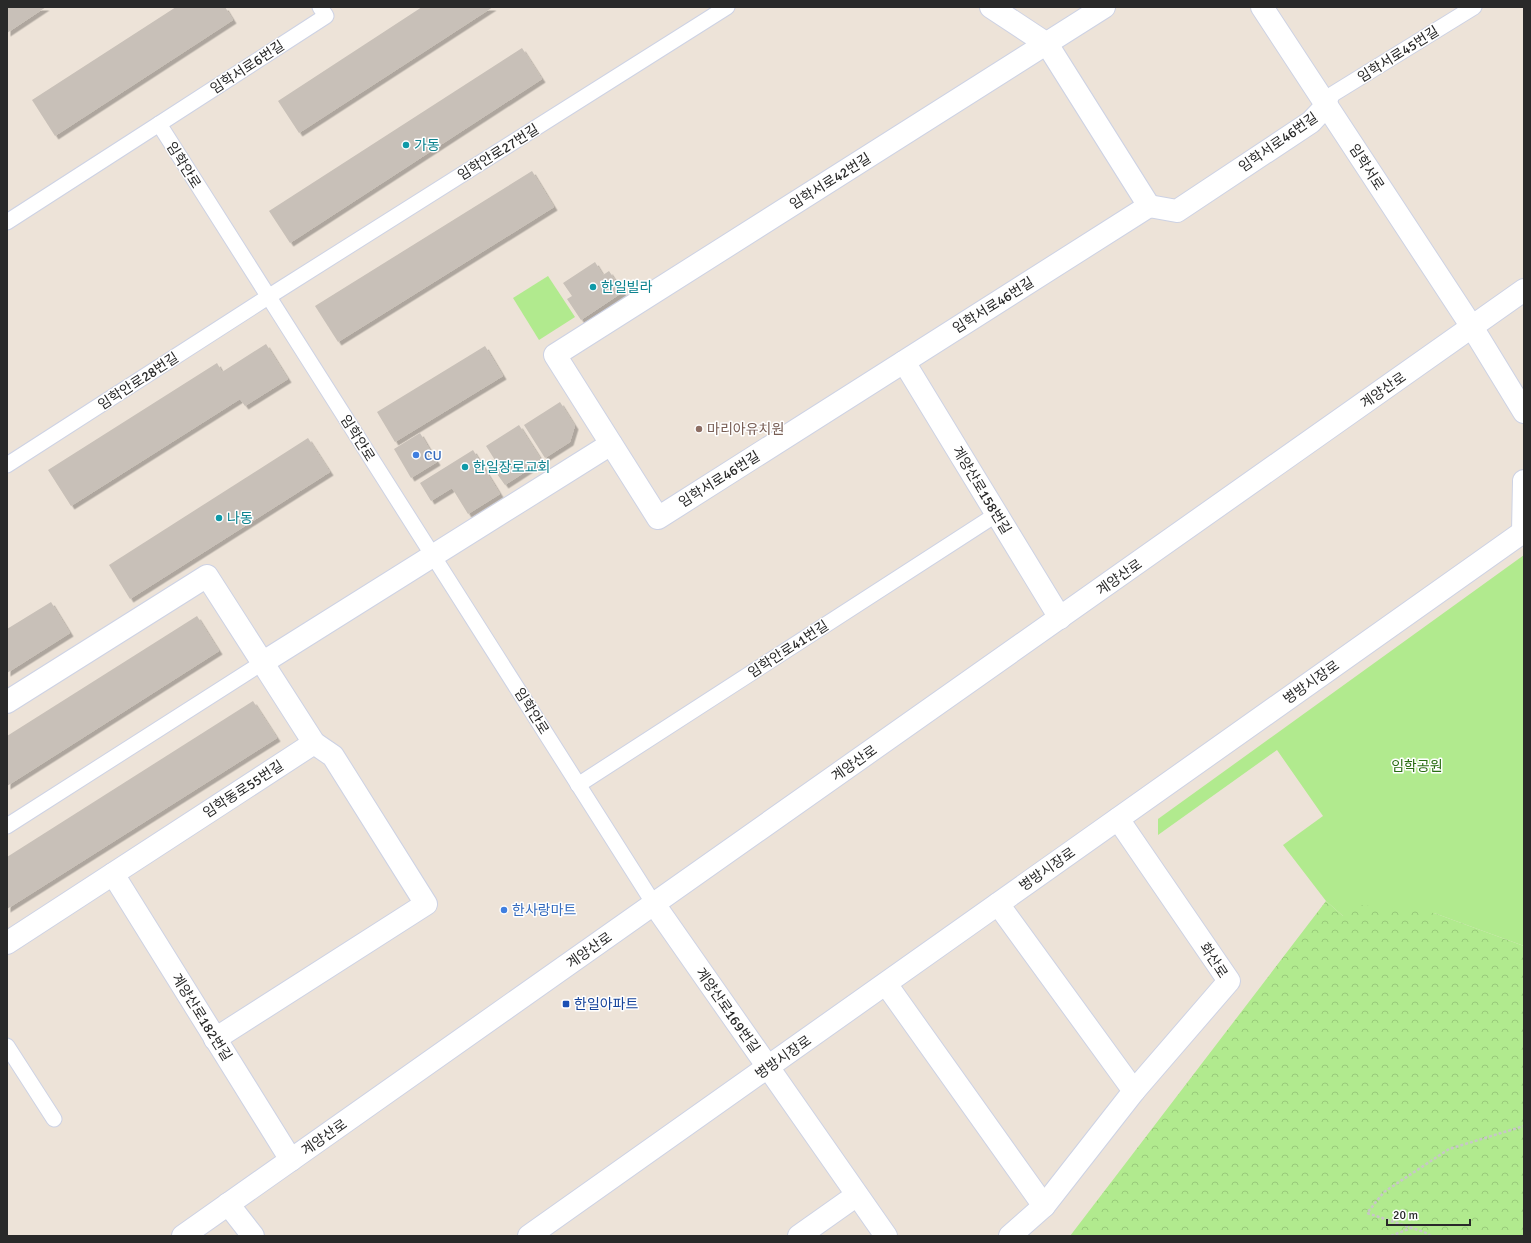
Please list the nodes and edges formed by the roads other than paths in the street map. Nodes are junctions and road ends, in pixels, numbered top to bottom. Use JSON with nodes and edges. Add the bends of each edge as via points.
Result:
{"nodes":[{"id":1,"x":320,"y":7,"type":"edge"},
{"id":2,"x":727,"y":7,"type":"edge"},
{"id":3,"x":991,"y":7,"type":"edge"},
{"id":4,"x":1104,"y":7,"type":"edge"},
{"id":5,"x":1262,"y":7,"type":"edge"},
{"id":6,"x":1474,"y":7,"type":"edge"},
{"id":7,"x":1047,"y":44,"type":"junction"},
{"id":8,"x":1327,"y":105,"type":"junction"},
{"id":9,"x":158,"y":124,"type":"junction"},
{"id":10,"x":1149,"y":206,"type":"junction"},
{"id":11,"x":7,"y":222,"type":"edge"},
{"id":12,"x":1524,"y":290,"type":"edge"},
{"id":13,"x":268,"y":297,"type":"junction"},
{"id":14,"x":1472,"y":327,"type":"junction"},
{"id":15,"x":904,"y":362,"type":"junction"},
{"id":16,"x":1524,"y":412,"type":"edge"},
{"id":17,"x":611,"y":444,"type":"junction"},
{"id":18,"x":7,"y":465,"type":"edge"},
{"id":19,"x":1524,"y":481,"type":"edge"},
{"id":20,"x":997,"y":514,"type":"junction"},
{"id":21,"x":432,"y":555,"type":"junction"},
{"id":22,"x":1060,"y":618,"type":"junction"},
{"id":23,"x":262,"y":664,"type":"junction"},
{"id":24,"x":7,"y":702,"type":"edge"},
{"id":25,"x":314,"y":743,"type":"junction"},
{"id":26,"x":578,"y":785,"type":"junction"},
{"id":27,"x":1118,"y":819,"type":"junction"},
{"id":28,"x":7,"y":826,"type":"edge"},
{"id":29,"x":113,"y":874,"type":"junction"},
{"id":30,"x":654,"y":904,"type":"junction"},
{"id":31,"x":998,"y":904,"type":"junction"},
{"id":32,"x":7,"y":943,"type":"edge"},
{"id":33,"x":886,"y":984,"type":"junction"},
{"id":34,"x":215,"y":1039,"type":"junction"},
{"id":35,"x":7,"y":1046,"type":"edge"},
{"id":36,"x":768,"y":1067,"type":"junction"},
{"id":37,"x":1134,"y":1091,"type":"junction"},
{"id":38,"x":54,"y":1119,"type":"dead end"},
{"id":39,"x":292,"y":1160,"type":"junction"},
{"id":40,"x":857,"y":1195,"type":"junction"},
{"id":41,"x":228,"y":1204,"type":"junction"},
{"id":42,"x":1044,"y":1206,"type":"junction"},
{"id":43,"x":183,"y":1236,"type":"edge"},
{"id":44,"x":253,"y":1236,"type":"edge"},
{"id":45,"x":529,"y":1236,"type":"edge"},
{"id":46,"x":799,"y":1236,"type":"edge"},
{"id":47,"x":886,"y":1236,"type":"edge"},
{"id":48,"x":1010,"y":1236,"type":"edge"}],
"edges":[{"from":1,"to":9,"type":"lane","name":"임학서로6번길","via":[[326,16]]},
{"from":2,"to":13,"type":"lane","name":"임학안로27번길"},
{"from":3,"to":7,"type":"street"},
{"from":4,"to":7,"type":"street","name":"임학서로42번길"},
{"from":5,"to":8,"type":"street","name":"임학서로"},
{"from":6,"to":8,"type":"lane","name":"임학서로45번길","via":[[1333,94]]},
{"from":7,"to":10,"type":"street"},
{"from":7,"to":17,"type":"street","name":"임학서로42번길","via":[[555,355]]},
{"from":8,"to":10,"type":"street","name":"임학서로46번길","via":[[1311,122],[1177,211]]},
{"from":8,"to":14,"type":"street","name":"임학서로"},
{"from":9,"to":11,"type":"lane"},
{"from":9,"to":13,"type":"lane","name":"임학안로"},
{"from":10,"to":15,"type":"street","name":"임학서로46번길"},
{"from":12,"to":14,"type":"street","name":"계양산로"},
{"from":13,"to":18,"type":"lane","name":"임학안로28번길"},
{"from":13,"to":21,"type":"lane","name":"임학안로"},
{"from":14,"to":16,"type":"street"},
{"from":14,"to":22,"type":"street","name":"계양산로"},
{"from":15,"to":17,"type":"street","name":"임학서로46번길","via":[[658,518]]},
{"from":15,"to":20,"type":"street","name":"계양산로158번길"},
{"from":17,"to":21,"type":"street"},
{"from":19,"to":27,"type":"street","name":"병방시장로","via":[[1523,532]]},
{"from":20,"to":22,"type":"street","name":"계양산로158번길"},
{"from":20,"to":26,"type":"lane","name":"임학안로41번길"},
{"from":21,"to":23,"type":"street"},
{"from":21,"to":26,"type":"lane","name":"임학안로"},
{"from":22,"to":30,"type":"street","name":"계양산로"},
{"from":23,"to":24,"type":"street","via":[[207,576]]},
{"from":23,"to":25,"type":"street"},
{"from":23,"to":28,"type":"lane"},
{"from":25,"to":29,"type":"street","name":"임학동로55번길"},
{"from":25,"to":34,"type":"street","via":[[333,756],[426,904]]},
{"from":26,"to":30,"type":"lane","name":"임학안로"},
{"from":27,"to":31,"type":"street","name":"병방시장로"},
{"from":27,"to":37,"type":"street","name":"화산로","via":[[1229,981]]},
{"from":29,"to":32,"type":"street","name":"임학동로55번길"},
{"from":29,"to":34,"type":"street","name":"계양산로182번길"},
{"from":30,"to":36,"type":"street","name":"계양산로169번길"},
{"from":30,"to":39,"type":"street","name":"계양산로"},
{"from":31,"to":33,"type":"street","name":"병방시장로"},
{"from":31,"to":37,"type":"street"},
{"from":33,"to":36,"type":"street","name":"병방시장로"},
{"from":33,"to":42,"type":"street"},
{"from":34,"to":39,"type":"street","name":"계양산로182번길"},
{"from":35,"to":38,"type":"lane"},
{"from":36,"to":40,"type":"street","name":"계양산로169번길"},
{"from":36,"to":45,"type":"street","name":"병방시장로"},
{"from":37,"to":42,"type":"street","name":"화산로"},
{"from":39,"to":41,"type":"street","name":"계양산로"},
{"from":40,"to":46,"type":"street"},
{"from":40,"to":47,"type":"street","name":"계양산로169번길"},
{"from":41,"to":43,"type":"street","name":"계양산로"},
{"from":41,"to":44,"type":"street"},
{"from":42,"to":48,"type":"street","name":"화산로"}]}
